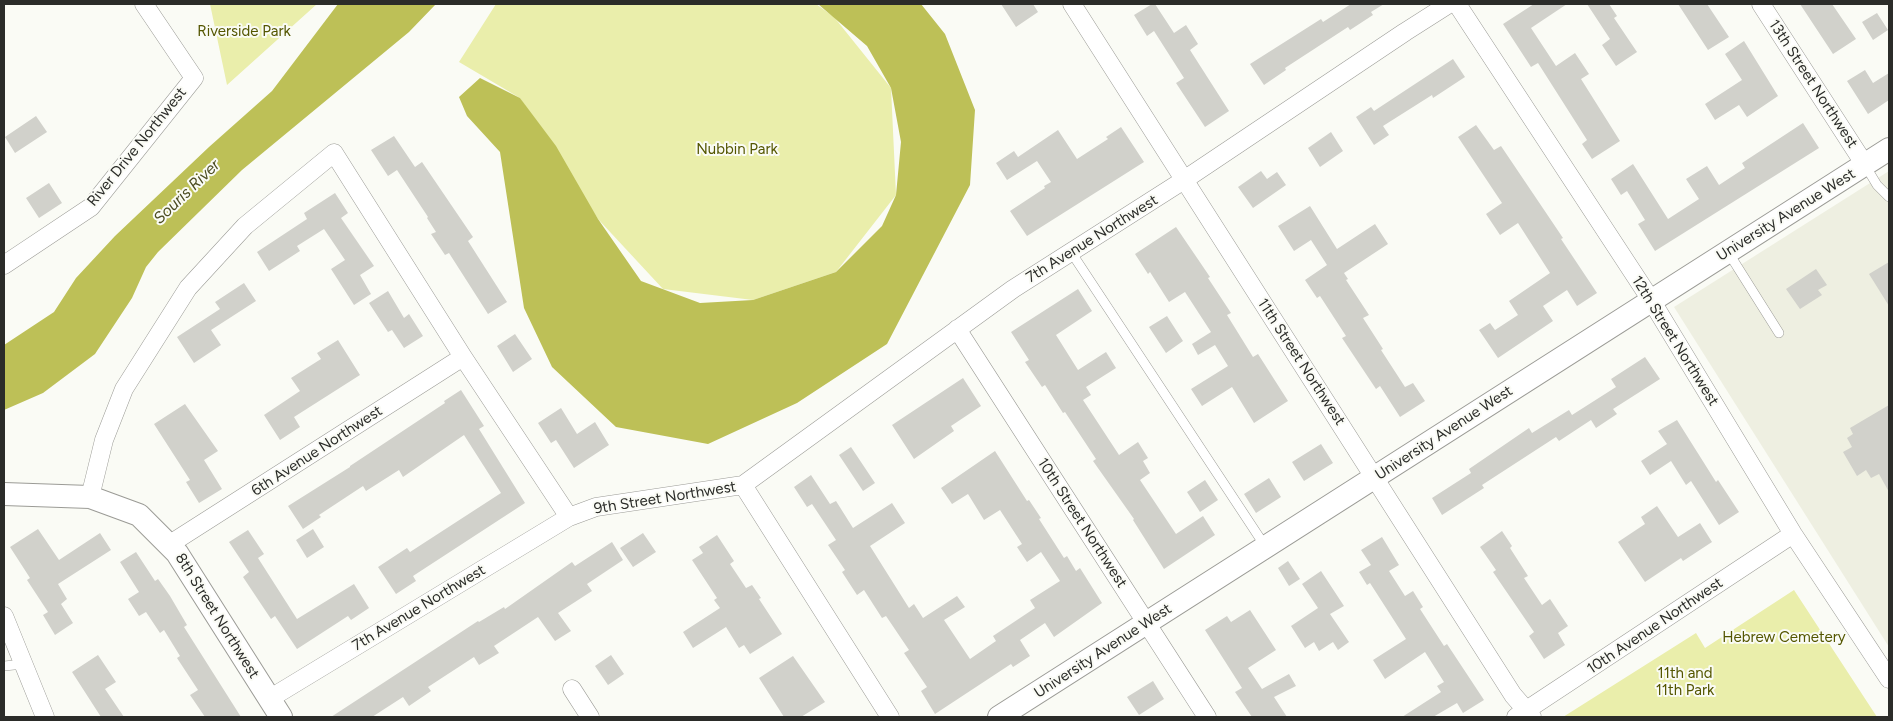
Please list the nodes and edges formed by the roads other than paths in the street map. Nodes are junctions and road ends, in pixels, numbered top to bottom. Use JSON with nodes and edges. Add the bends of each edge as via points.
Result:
{"nodes":[{"id":1,"x":144,"y":4,"type":"edge"},
{"id":2,"x":1072,"y":4,"type":"edge"},
{"id":3,"x":1450,"y":4,"type":"edge"},
{"id":4,"x":1457,"y":4,"type":"edge"},
{"id":5,"x":1761,"y":4,"type":"edge"},
{"id":6,"x":1889,"y":149,"type":"edge"},
{"id":7,"x":1864,"y":165,"type":"junction"},
{"id":8,"x":1184,"y":180,"type":"junction"},
{"id":9,"x":1889,"y":197,"type":"edge"},
{"id":10,"x":1071,"y":252,"type":"junction"},
{"id":11,"x":1728,"y":252,"type":"junction"},
{"id":12,"x":4,"y":265,"type":"edge"},
{"id":13,"x":1651,"y":300,"type":"junction"},
{"id":14,"x":958,"y":329,"type":"junction"},
{"id":15,"x":1779,"y":333,"type":"dead end"},
{"id":16,"x":463,"y":357,"type":"junction"},
{"id":17,"x":1375,"y":476,"type":"junction"},
{"id":18,"x":743,"y":486,"type":"junction"},
{"id":19,"x":4,"y":494,"type":"edge"},
{"id":20,"x":90,"y":497,"type":"junction"},
{"id":21,"x":569,"y":517,"type":"junction"},
{"id":22,"x":1793,"y":534,"type":"junction"},
{"id":23,"x":170,"y":544,"type":"junction"},
{"id":24,"x":1266,"y":547,"type":"junction"},
{"id":25,"x":4,"y":616,"type":"edge"},
{"id":26,"x":1146,"y":623,"type":"junction"},
{"id":27,"x":24,"y":664,"type":"junction"},
{"id":28,"x":4,"y":666,"type":"edge"},
{"id":29,"x":1889,"y":680,"type":"edge"},
{"id":30,"x":572,"y":689,"type":"dead end"},
{"id":31,"x":275,"y":708,"type":"edge"},
{"id":32,"x":1525,"y":715,"type":"edge"},
{"id":33,"x":44,"y":717,"type":"edge"},
{"id":34,"x":590,"y":717,"type":"edge"},
{"id":35,"x":890,"y":717,"type":"edge"},
{"id":36,"x":999,"y":717,"type":"edge"},
{"id":37,"x":1207,"y":717,"type":"edge"}],
"edges":[{"from":1,"to":12,"type":"street","name":"River Drive Northwest","via":[[194,78],[91,207]]},
{"from":2,"to":8,"type":"street","name":"11th Street Northwest"},
{"from":3,"to":8,"type":"street","name":"7th Avenue Northwest"},
{"from":4,"to":13,"type":"street","name":"12th Street Northwest"},
{"from":5,"to":7,"type":"street","name":"13th Street Northwest"},
{"from":6,"to":7,"type":"street","name":"University Avenue West"},
{"from":7,"to":9,"type":"lane"},
{"from":7,"to":11,"type":"street","name":"University Avenue West"},
{"from":8,"to":10,"type":"street","name":"7th Avenue Northwest"},
{"from":8,"to":17,"type":"street","name":"11th Street Northwest"},
{"from":10,"to":14,"type":"street","name":"7th Avenue Northwest","via":[[1012,289]]},
{"from":10,"to":24,"type":"lane"},
{"from":11,"to":13,"type":"street","name":"University Avenue West"},
{"from":11,"to":15,"type":"lane"},
{"from":13,"to":17,"type":"street","name":"University Avenue West"},
{"from":13,"to":22,"type":"street","name":"12th Street Northwest"},
{"from":14,"to":18,"type":"street","name":"7th Avenue Northwest"},
{"from":14,"to":26,"type":"street","name":"10th Street Northwest"},
{"from":16,"to":20,"type":"street","via":[[334,153],[245,226],[188,288],[124,389],[104,440]]},
{"from":16,"to":21,"type":"street"},
{"from":16,"to":23,"type":"street","name":"6th Avenue Northwest"},
{"from":17,"to":24,"type":"street","name":"University Avenue West"},
{"from":17,"to":32,"type":"street","name":"11th Street Northwest"},
{"from":18,"to":21,"type":"street","name":"9th Street Northwest","via":[[596,507]]},
{"from":18,"to":35,"type":"street","name":"9th Street Northwest"},
{"from":19,"to":20,"type":"street","name":"8th Street Northwest"},
{"from":20,"to":23,"type":"street","name":"8th Street Northwest","via":[[139,515]]},
{"from":21,"to":31,"type":"street","name":"7th Avenue Northwest"},
{"from":22,"to":29,"type":"street","name":"12th Street Northwest"},
{"from":22,"to":32,"type":"street","name":"10th Avenue Northwest"},
{"from":23,"to":31,"type":"street","name":"8th Street Northwest"},
{"from":24,"to":26,"type":"street","name":"University Avenue West"},
{"from":25,"to":27,"type":"street"},
{"from":26,"to":36,"type":"street","name":"University Avenue West"},
{"from":26,"to":37,"type":"street","name":"10th Street Northwest"},
{"from":27,"to":28,"type":"lane"},
{"from":27,"to":33,"type":"street"},
{"from":30,"to":34,"type":"street"}]}
